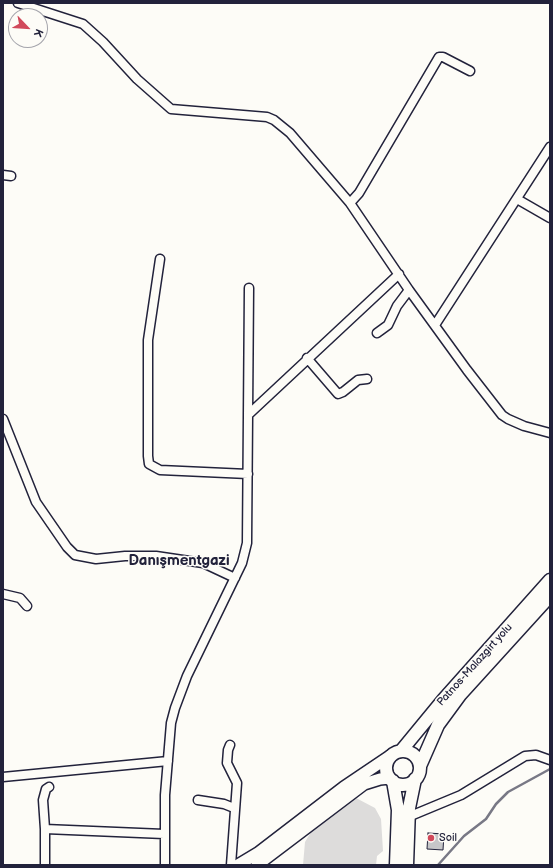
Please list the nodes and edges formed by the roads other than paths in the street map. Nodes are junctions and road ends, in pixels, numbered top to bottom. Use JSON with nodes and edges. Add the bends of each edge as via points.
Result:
{"nodes":[{"id":1,"x":18,"y":3,"type":"edge"},
{"id":2,"x":470,"y":71,"type":"dead end"},
{"id":3,"x":550,"y":147,"type":"edge"},
{"id":4,"x":517,"y":199,"type":"junction"},
{"id":5,"x":350,"y":202,"type":"junction"},
{"id":6,"x":550,"y":218,"type":"edge"},
{"id":7,"x":160,"y":259,"type":"dead end"},
{"id":8,"x":399,"y":274,"type":"junction"},
{"id":9,"x":250,"y":288,"type":"dead end"},
{"id":10,"x":409,"y":290,"type":"junction"},
{"id":11,"x":435,"y":325,"type":"junction"},
{"id":12,"x":377,"y":333,"type":"dead end"},
{"id":13,"x":307,"y":358,"type":"junction"},
{"id":14,"x":367,"y":379,"type":"dead end"},
{"id":15,"x":249,"y":414,"type":"junction"},
{"id":16,"x":3,"y":419,"type":"edge"},
{"id":17,"x":550,"y":433,"type":"edge"},
{"id":18,"x":248,"y":474,"type":"junction"},
{"id":19,"x":235,"y":578,"type":"junction"},
{"id":20,"x":550,"y":580,"type":"edge"},
{"id":21,"x":3,"y":594,"type":"edge"},
{"id":22,"x":550,"y":596,"type":"edge"},
{"id":23,"x":27,"y":606,"type":"dead end"},
{"id":24,"x":230,"y":745,"type":"dead end"},
{"id":25,"x":396,"y":753,"type":"junction"},
{"id":26,"x":550,"y":760,"type":"edge"},
{"id":27,"x":168,"y":761,"type":"junction"},
{"id":28,"x":420,"y":766,"type":"junction"},
{"id":29,"x":3,"y":777,"type":"edge"},
{"id":30,"x":391,"y":780,"type":"junction"},
{"id":31,"x":415,"y":780,"type":"junction"},
{"id":32,"x":49,"y":787,"type":"dead end"},
{"id":33,"x":198,"y":800,"type":"dead end"},
{"id":34,"x":234,"y":808,"type":"junction"},
{"id":35,"x":408,"y":817,"type":"junction"},
{"id":36,"x":45,"y":829,"type":"junction"},
{"id":37,"x":164,"y":834,"type":"junction"},
{"id":38,"x":45,"y":865,"type":"edge"},
{"id":39,"x":165,"y":865,"type":"edge"},
{"id":40,"x":231,"y":865,"type":"edge"},
{"id":41,"x":238,"y":865,"type":"edge"},
{"id":42,"x":256,"y":865,"type":"edge"},
{"id":43,"x":396,"y":865,"type":"edge"},
{"id":44,"x":407,"y":865,"type":"edge"}],
"edges":[{"from":1,"to":5,"type":"street","via":[[83,24],[137,79],[171,109],[267,117],[274,120],[290,133]]},
{"from":2,"to":5,"type":"street","via":[[439,57],[359,193]]},
{"from":3,"to":4,"type":"street"},
{"from":4,"to":6,"type":"street"},
{"from":4,"to":11,"type":"street"},
{"from":5,"to":8,"type":"street"},
{"from":7,"to":18,"type":"street","via":[[148,340],[149,464],[160,470]]},
{"from":8,"to":10,"type":"street"},
{"from":8,"to":13,"type":"street"},
{"from":9,"to":15,"type":"street"},
{"from":10,"to":11,"type":"street"},
{"from":10,"to":12,"type":"street","via":[[397,306],[388,325]]},
{"from":11,"to":17,"type":"street","via":[[502,415],[524,426]]},
{"from":13,"to":14,"type":"street","via":[[338,394],[358,380]]},
{"from":13,"to":15,"type":"street"},
{"from":15,"to":18,"type":"street"},
{"from":16,"to":19,"type":"street","via":[[36,502],[75,555],[96,560],[125,556],[156,556],[202,563]]},
{"from":18,"to":19,"type":"street","via":[[247,543],[242,564]]},
{"from":19,"to":27,"type":"street","via":[[181,691],[171,723]]},
{"from":20,"to":25,"type":"main road","name":"Patnos-Malazgirt yolu"},
{"from":21,"to":23,"type":"street","via":[[20,598]]},
{"from":22,"to":28,"type":"main road","via":[[460,695],[438,725]]},
{"from":24,"to":34,"type":"street","via":[[227,763],[237,783]]},
{"from":25,"to":28,"type":"main road","via":[[411,753]]},
{"from":25,"to":30,"type":"main road","via":[[386,769]]},
{"from":25,"to":41,"type":"main road","via":[[344,787],[258,853]]},
{"from":26,"to":35,"type":"street","via":[[536,755],[525,756],[461,795]]},
{"from":27,"to":29,"type":"street"},
{"from":27,"to":37,"type":"street"},
{"from":28,"to":31,"type":"main road"},
{"from":30,"to":31,"type":"main road","via":[[406,784]]},
{"from":30,"to":42,"type":"main road","via":[[380,778],[364,784]]},
{"from":30,"to":43,"type":"main road","via":[[398,810]]},
{"from":31,"to":35,"type":"main road"},
{"from":32,"to":36,"type":"street","via":[[43,800]]},
{"from":33,"to":34,"type":"street"},
{"from":34,"to":40,"type":"street"},
{"from":35,"to":44,"type":"main road"},
{"from":36,"to":37,"type":"street"},
{"from":36,"to":38,"type":"street"},
{"from":37,"to":39,"type":"street"}]}
